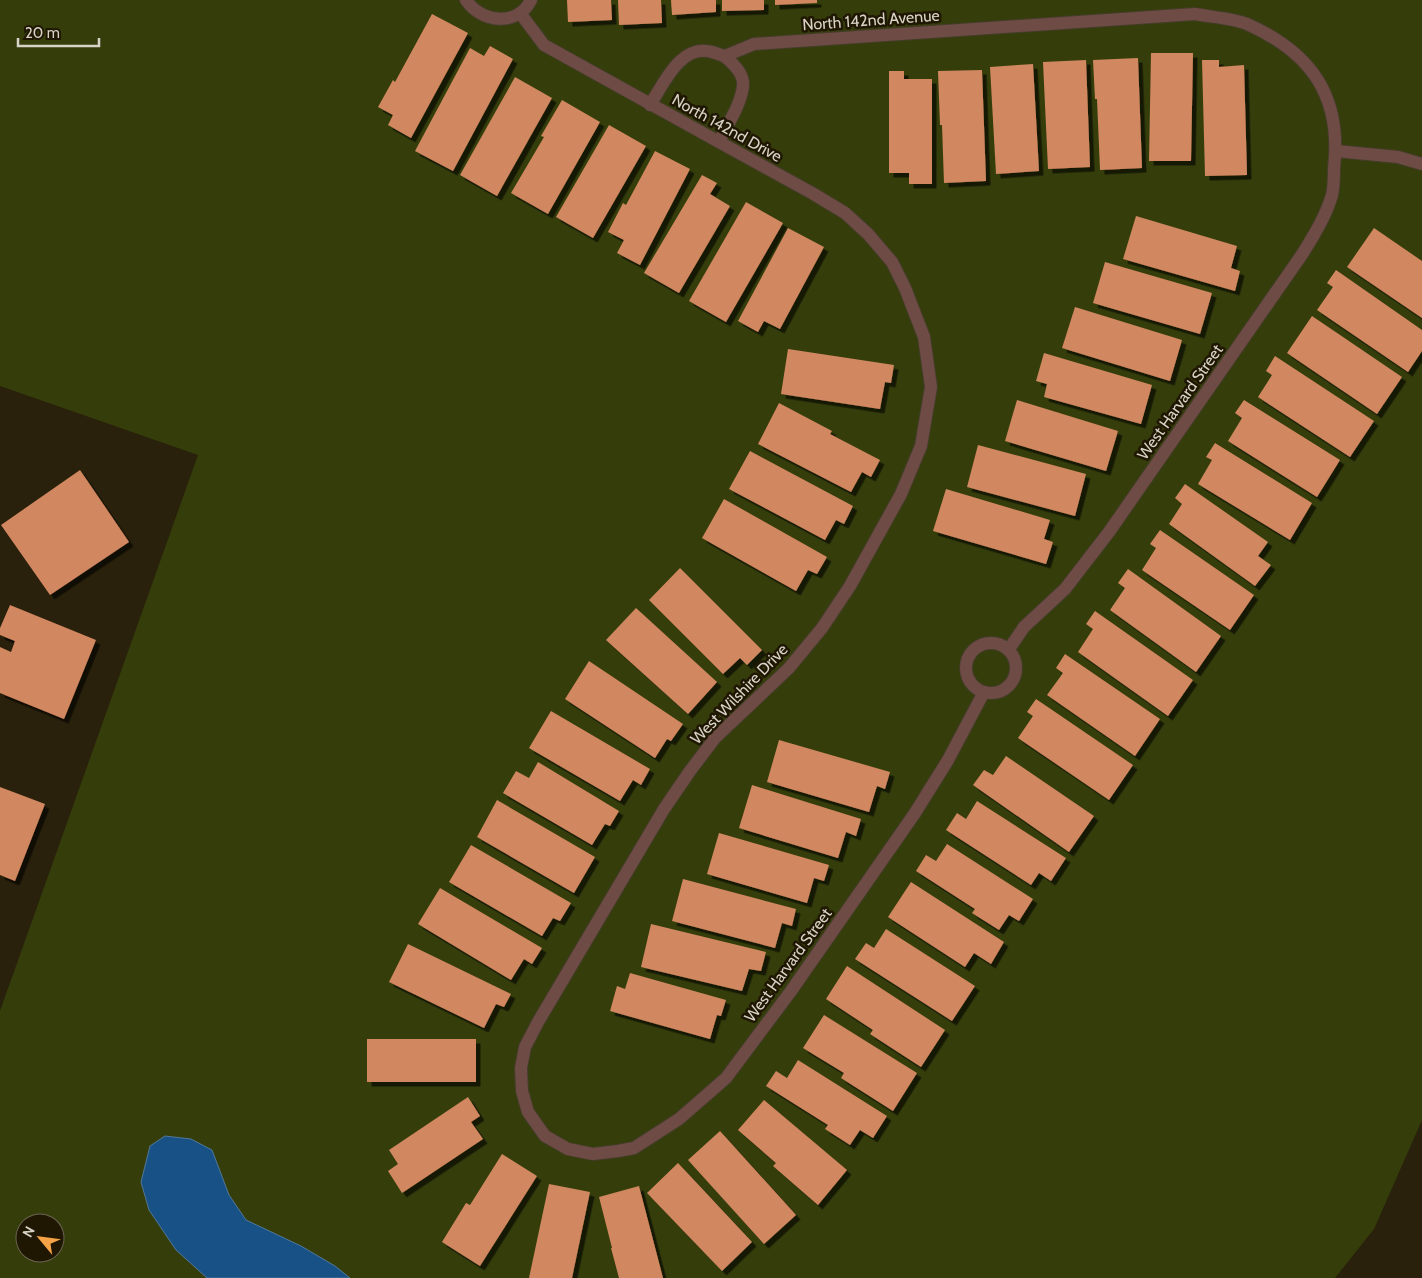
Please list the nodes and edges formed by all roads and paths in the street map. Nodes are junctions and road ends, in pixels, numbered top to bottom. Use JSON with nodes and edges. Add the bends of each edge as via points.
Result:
{"nodes":[{"id":1,"x":466,"y":0,"type":"edge"},
{"id":2,"x":531,"y":0,"type":"edge"},
{"id":3,"x":520,"y":13,"type":"junction"},
{"id":4,"x":725,"y":56,"type":"junction"},
{"id":5,"x":650,"y":105,"type":"junction"},
{"id":6,"x":719,"y":142,"type":"junction"},
{"id":7,"x":1336,"y":151,"type":"junction"},
{"id":8,"x":1422,"y":164,"type":"edge"},
{"id":9,"x":905,"y":288,"type":"joint"},
{"id":10,"x":1009,"y":649,"type":"junction"},
{"id":11,"x":984,"y":692,"type":"junction"},
{"id":12,"x":545,"y":1136,"type":"joint"}],
"edges":[{"from":1,"to":3,"type":"street","via":[[475,11],[486,17],[503,19]]},
{"from":2,"to":3,"type":"street"},
{"from":3,"to":5,"type":"street","name":"North 142nd Drive","via":[[544,45]]},
{"from":4,"to":5,"type":"street","via":[[703,49],[685,56],[669,73]]},
{"from":4,"to":6,"type":"street","via":[[739,69],[743,85]]},
{"from":4,"to":7,"type":"street","name":"North 142nd Avenue","via":[[754,44],[1195,14],[1245,23],[1280,42],[1306,64],[1326,94],[1334,121]]},
{"from":5,"to":6,"type":"street","name":"North 142nd Drive"},
{"from":6,"to":9,"type":"street","name":"North 142nd Drive","via":[[845,213],[892,262]]},
{"from":7,"to":8,"type":"street","via":[[1398,157]]},
{"from":7,"to":10,"type":"street","name":"West Harvard Street","via":[[1332,194],[1303,253],[1109,532],[1065,589],[1024,627]]},
{"from":9,"to":12,"type":"street","name":"West Wilshire Drive","via":[[924,337],[931,387],[921,446],[901,494],[850,586],[822,628],[789,668],[715,738],[690,771],[538,1022],[525,1047],[521,1068],[522,1091],[528,1112]]},
{"from":10,"to":11,"type":"street","via":[[1016,665],[1014,680],[1001,692]]},
{"from":10,"to":11,"type":"street","via":[[992,642],[974,649],[968,657],[967,676],[971,684]]},
{"from":11,"to":12,"type":"street","name":"West Harvard Street","via":[[915,813],[792,991],[726,1078],[679,1118],[634,1148],[593,1154],[568,1149]]}]}
